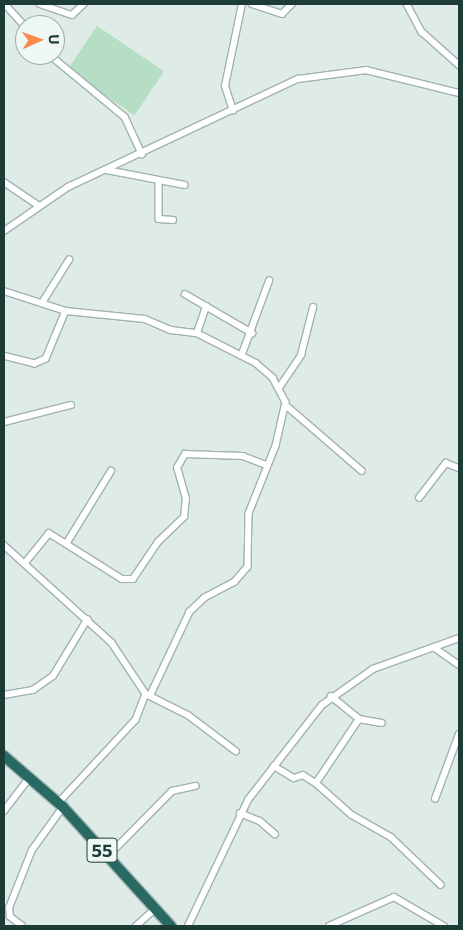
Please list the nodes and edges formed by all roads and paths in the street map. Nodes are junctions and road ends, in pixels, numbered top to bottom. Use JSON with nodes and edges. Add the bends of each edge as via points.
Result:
{"nodes":[{"id":1,"x":5,"y":4,"type":"edge"},
{"id":2,"x":40,"y":4,"type":"edge"},
{"id":3,"x":84,"y":4,"type":"edge"},
{"id":4,"x":242,"y":4,"type":"edge"},
{"id":5,"x":252,"y":4,"type":"edge"},
{"id":6,"x":292,"y":4,"type":"edge"},
{"id":7,"x":407,"y":4,"type":"edge"},
{"id":8,"x":15,"y":15,"type":"edge"},
{"id":9,"x":62,"y":65,"type":"edge"},
{"id":10,"x":459,"y":65,"type":"edge"},
{"id":11,"x":459,"y":93,"type":"edge"},
{"id":12,"x":233,"y":111,"type":"junction"},
{"id":13,"x":142,"y":154,"type":"junction"},
{"id":14,"x":106,"y":170,"type":"junction"},
{"id":15,"x":159,"y":180,"type":"junction"},
{"id":16,"x":4,"y":182,"type":"edge"},
{"id":17,"x":185,"y":186,"type":"dead end"},
{"id":18,"x":38,"y":205,"type":"junction"},
{"id":19,"x":173,"y":220,"type":"dead end"},
{"id":20,"x":4,"y":230,"type":"edge"},
{"id":21,"x":69,"y":260,"type":"dead end"},
{"id":22,"x":269,"y":281,"type":"dead end"},
{"id":23,"x":4,"y":291,"type":"edge"},
{"id":24,"x":185,"y":294,"type":"dead end"},
{"id":25,"x":42,"y":303,"type":"junction"},
{"id":26,"x":206,"y":306,"type":"junction"},
{"id":27,"x":313,"y":308,"type":"dead end"},
{"id":28,"x":66,"y":310,"type":"junction"},
{"id":29,"x":197,"y":333,"type":"junction"},
{"id":30,"x":252,"y":333,"type":"junction"},
{"id":31,"x":242,"y":354,"type":"junction"},
{"id":32,"x":4,"y":356,"type":"edge"},
{"id":33,"x":280,"y":388,"type":"junction"},
{"id":34,"x":72,"y":405,"type":"dead end"},
{"id":35,"x":287,"y":406,"type":"junction"},
{"id":36,"x":4,"y":422,"type":"edge"},
{"id":37,"x":267,"y":465,"type":"junction"},
{"id":38,"x":459,"y":468,"type":"edge"},
{"id":39,"x":112,"y":471,"type":"dead end"},
{"id":40,"x":362,"y":471,"type":"dead end"},
{"id":41,"x":419,"y":498,"type":"dead end"},
{"id":42,"x":68,"y":541,"type":"junction"},
{"id":43,"x":4,"y":546,"type":"edge"},
{"id":44,"x":25,"y":562,"type":"junction"},
{"id":45,"x":87,"y":620,"type":"junction"},
{"id":46,"x":459,"y":638,"type":"edge"},
{"id":47,"x":435,"y":648,"type":"junction"},
{"id":48,"x":459,"y":665,"type":"edge"},
{"id":49,"x":4,"y":695,"type":"edge"},
{"id":50,"x":149,"y":695,"type":"junction"},
{"id":51,"x":331,"y":696,"type":"junction"},
{"id":52,"x":359,"y":719,"type":"junction"},
{"id":53,"x":382,"y":724,"type":"dead end"},
{"id":54,"x":459,"y":734,"type":"edge"},
{"id":55,"x":236,"y":751,"type":"dead end"},
{"id":56,"x":4,"y":756,"type":"edge"},
{"id":57,"x":274,"y":766,"type":"junction"},
{"id":58,"x":30,"y":778,"type":"junction"},
{"id":59,"x":316,"y":783,"type":"junction"},
{"id":60,"x":195,"y":786,"type":"dead end"},
{"id":61,"x":435,"y":799,"type":"dead end"},
{"id":62,"x":61,"y":805,"type":"junction"},
{"id":63,"x":4,"y":811,"type":"edge"},
{"id":64,"x":240,"y":813,"type":"junction"},
{"id":65,"x":275,"y":834,"type":"dead end"},
{"id":66,"x":108,"y":856,"type":"junction"},
{"id":67,"x":441,"y":885,"type":"dead end"},
{"id":68,"x":154,"y":909,"type":"junction"},
{"id":69,"x":22,"y":926,"type":"edge"},
{"id":70,"x":136,"y":926,"type":"edge"},
{"id":71,"x":171,"y":926,"type":"edge"},
{"id":72,"x":188,"y":926,"type":"edge"},
{"id":73,"x":330,"y":926,"type":"edge"},
{"id":74,"x":444,"y":926,"type":"edge"}],
"edges":[{"from":1,"to":8,"type":"street"},
{"from":2,"to":3,"type":"street","via":[[72,15]]},
{"from":4,"to":12,"type":"street","via":[[225,86]]},
{"from":5,"to":6,"type":"street","via":[[282,14]]},
{"from":7,"to":10,"type":"street","via":[[422,32]]},
{"from":9,"to":13,"type":"street","via":[[125,117]]},
{"from":11,"to":12,"type":"street","via":[[366,70],[349,70],[298,79]]},
{"from":12,"to":13,"type":"street"},
{"from":13,"to":14,"type":"street"},
{"from":14,"to":15,"type":"street"},
{"from":14,"to":18,"type":"street"},
{"from":15,"to":17,"type":"street"},
{"from":15,"to":19,"type":"street","via":[[159,219]]},
{"from":16,"to":18,"type":"street"},
{"from":18,"to":20,"type":"street"},
{"from":21,"to":25,"type":"street"},
{"from":22,"to":30,"type":"street"},
{"from":23,"to":25,"type":"street"},
{"from":24,"to":26,"type":"street"},
{"from":25,"to":28,"type":"street"},
{"from":26,"to":29,"type":"street"},
{"from":26,"to":30,"type":"street"},
{"from":27,"to":33,"type":"street","via":[[301,355]]},
{"from":28,"to":29,"type":"street","via":[[145,319],[171,330]]},
{"from":28,"to":32,"type":"street","via":[[46,359],[35,364]]},
{"from":29,"to":31,"type":"street"},
{"from":30,"to":31,"type":"street"},
{"from":31,"to":33,"type":"street","via":[[266,370]]},
{"from":33,"to":35,"type":"street"},
{"from":34,"to":36,"type":"street"},
{"from":35,"to":37,"type":"street"},
{"from":35,"to":40,"type":"street"},
{"from":37,"to":42,"type":"street","via":[[243,456],[185,454],[177,468],[186,499],[184,517],[130,580]]},
{"from":37,"to":50,"type":"street","via":[[248,519],[248,567],[235,582],[205,598],[190,612]]},
{"from":38,"to":41,"type":"street","via":[[446,464]]},
{"from":39,"to":42,"type":"street"},
{"from":42,"to":44,"type":"street","via":[[44,534]]},
{"from":43,"to":44,"type":"street"},
{"from":44,"to":45,"type":"street"},
{"from":45,"to":49,"type":"street","via":[[53,676],[33,690]]},
{"from":45,"to":50,"type":"street","via":[[112,643]]},
{"from":46,"to":47,"type":"street"},
{"from":47,"to":48,"type":"street"},
{"from":47,"to":51,"type":"street","via":[[373,669]]},
{"from":50,"to":55,"type":"street"},
{"from":50,"to":62,"type":"street","via":[[136,720]]},
{"from":51,"to":52,"type":"street"},
{"from":51,"to":57,"type":"street"},
{"from":52,"to":53,"type":"street"},
{"from":52,"to":59,"type":"street"},
{"from":54,"to":61,"type":"street"},
{"from":56,"to":58,"type":"highway","number":"55"},
{"from":57,"to":59,"type":"street","via":[[294,778],[303,775]]},
{"from":57,"to":64,"type":"street"},
{"from":58,"to":62,"type":"highway","number":"55"},
{"from":58,"to":63,"type":"street"},
{"from":59,"to":67,"type":"street","via":[[352,815],[391,837]]},
{"from":60,"to":66,"type":"street","via":[[172,791]]},
{"from":62,"to":66,"type":"highway","number":"55"},
{"from":62,"to":69,"type":"street","via":[[32,850],[9,908],[10,916]]},
{"from":64,"to":65,"type":"street","via":[[260,821]]},
{"from":64,"to":72,"type":"street"},
{"from":66,"to":68,"type":"highway","number":"55"},
{"from":68,"to":70,"type":"street"},
{"from":68,"to":71,"type":"highway","number":"55"},
{"from":73,"to":74,"type":"street","via":[[394,898]]}]}
